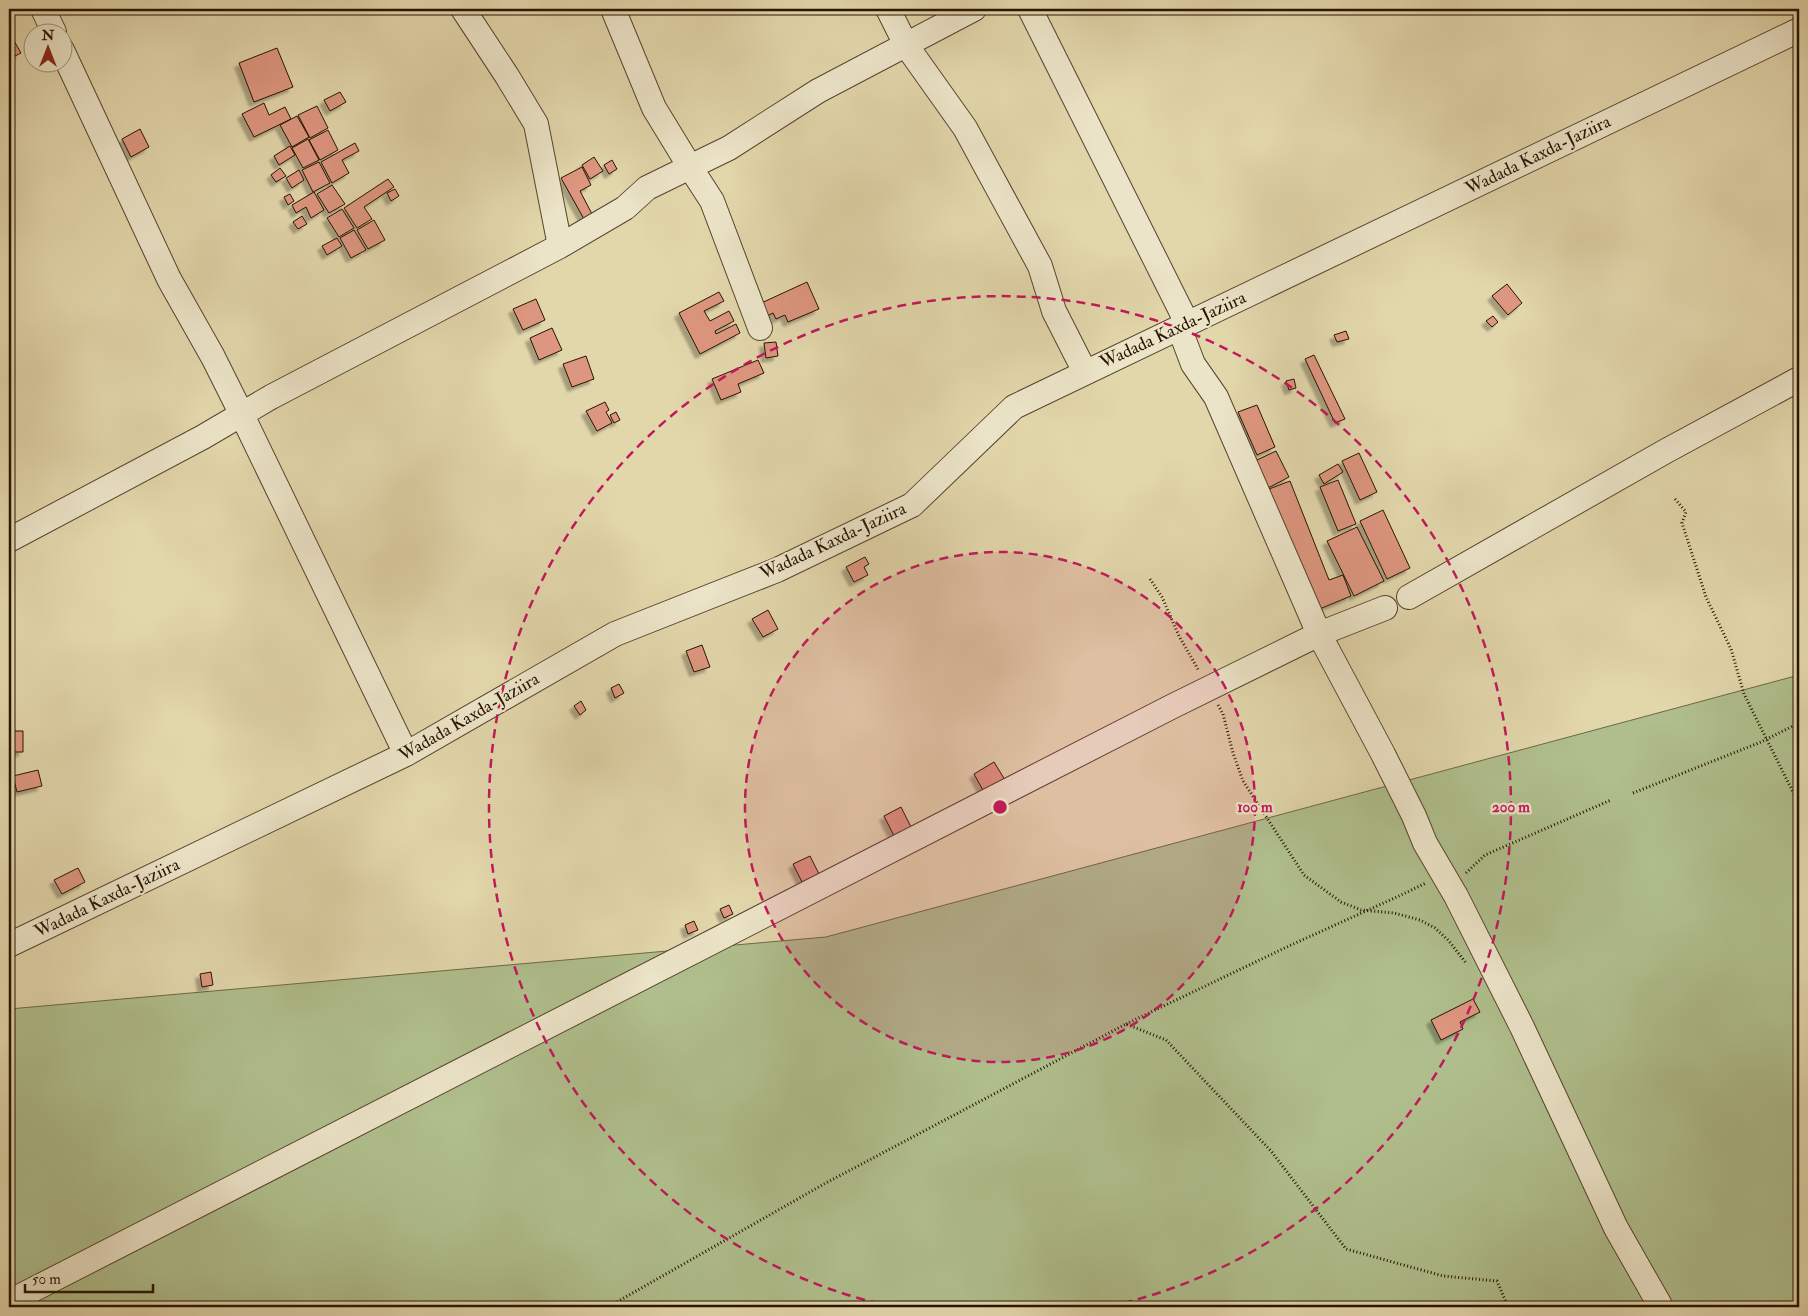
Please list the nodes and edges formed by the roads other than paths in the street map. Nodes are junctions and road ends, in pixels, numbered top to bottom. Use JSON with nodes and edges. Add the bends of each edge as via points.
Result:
{"nodes":[{"id":1,"x":43,"y":9,"type":"edge"},
{"id":2,"x":463,"y":9,"type":"edge"},
{"id":3,"x":613,"y":9,"type":"edge"},
{"id":4,"x":888,"y":9,"type":"edge"},
{"id":5,"x":974,"y":9,"type":"edge"},
{"id":6,"x":1030,"y":9,"type":"edge"},
{"id":7,"x":49,"y":22,"type":"edge"},
{"id":8,"x":1799,"y":30,"type":"edge"},
{"id":9,"x":906,"y":45,"type":"junction"},
{"id":10,"x":72,"y":71,"type":"edge"},
{"id":11,"x":690,"y":167,"type":"junction"},
{"id":12,"x":560,"y":246,"type":"junction"},
{"id":13,"x":1183,"y":325,"type":"junction"},
{"id":14,"x":760,"y":328,"type":"dead end"},
{"id":15,"x":1085,"y":372,"type":"junction"},
{"id":16,"x":1799,"y":379,"type":"edge"},
{"id":17,"x":242,"y":415,"type":"junction"},
{"id":18,"x":9,"y":540,"type":"edge"},
{"id":19,"x":1409,"y":597,"type":"dead end"},
{"id":20,"x":1385,"y":608,"type":"dead end"},
{"id":21,"x":1319,"y":634,"type":"junction"},
{"id":22,"x":406,"y":754,"type":"junction"},
{"id":23,"x":9,"y":945,"type":"edge"},
{"id":24,"x":9,"y":1302,"type":"edge"},
{"id":25,"x":1661,"y":1307,"type":"edge"}],
"edges":[{"from":1,"to":7,"type":"street"},
{"from":2,"to":12,"type":"street","via":[[536,124]]},
{"from":3,"to":11,"type":"street","via":[[654,108]]},
{"from":4,"to":9,"type":"street"},
{"from":5,"to":9,"type":"street"},
{"from":6,"to":13,"type":"street"},
{"from":8,"to":13,"type":"street","name":"Wadada Kaxda-Jaziira"},
{"from":9,"to":11,"type":"street","via":[[818,91],[729,148]]},
{"from":9,"to":15,"type":"street","via":[[965,128],[1040,266],[1054,311]]},
{"from":10,"to":17,"type":"street","via":[[169,280]]},
{"from":11,"to":12,"type":"street","via":[[647,188],[625,208]]},
{"from":11,"to":14,"type":"street","via":[[712,201]]},
{"from":12,"to":17,"type":"street"},
{"from":13,"to":15,"type":"street","name":"Wadada Kaxda-Jaziira"},
{"from":13,"to":21,"type":"street","via":[[1193,364],[1216,397]]},
{"from":15,"to":22,"type":"street","name":"Wadada Kaxda-Jaziira","via":[[1014,407],[912,505],[776,570],[615,634]]},
{"from":16,"to":19,"type":"street"},
{"from":17,"to":18,"type":"street"},
{"from":17,"to":22,"type":"street"},
{"from":20,"to":21,"type":"street"},
{"from":21,"to":24,"type":"street"},
{"from":21,"to":25,"type":"street","via":[[1522,1027],[1616,1228]]},
{"from":22,"to":23,"type":"street","name":"Wadada Kaxda-Jaziira"}]}
